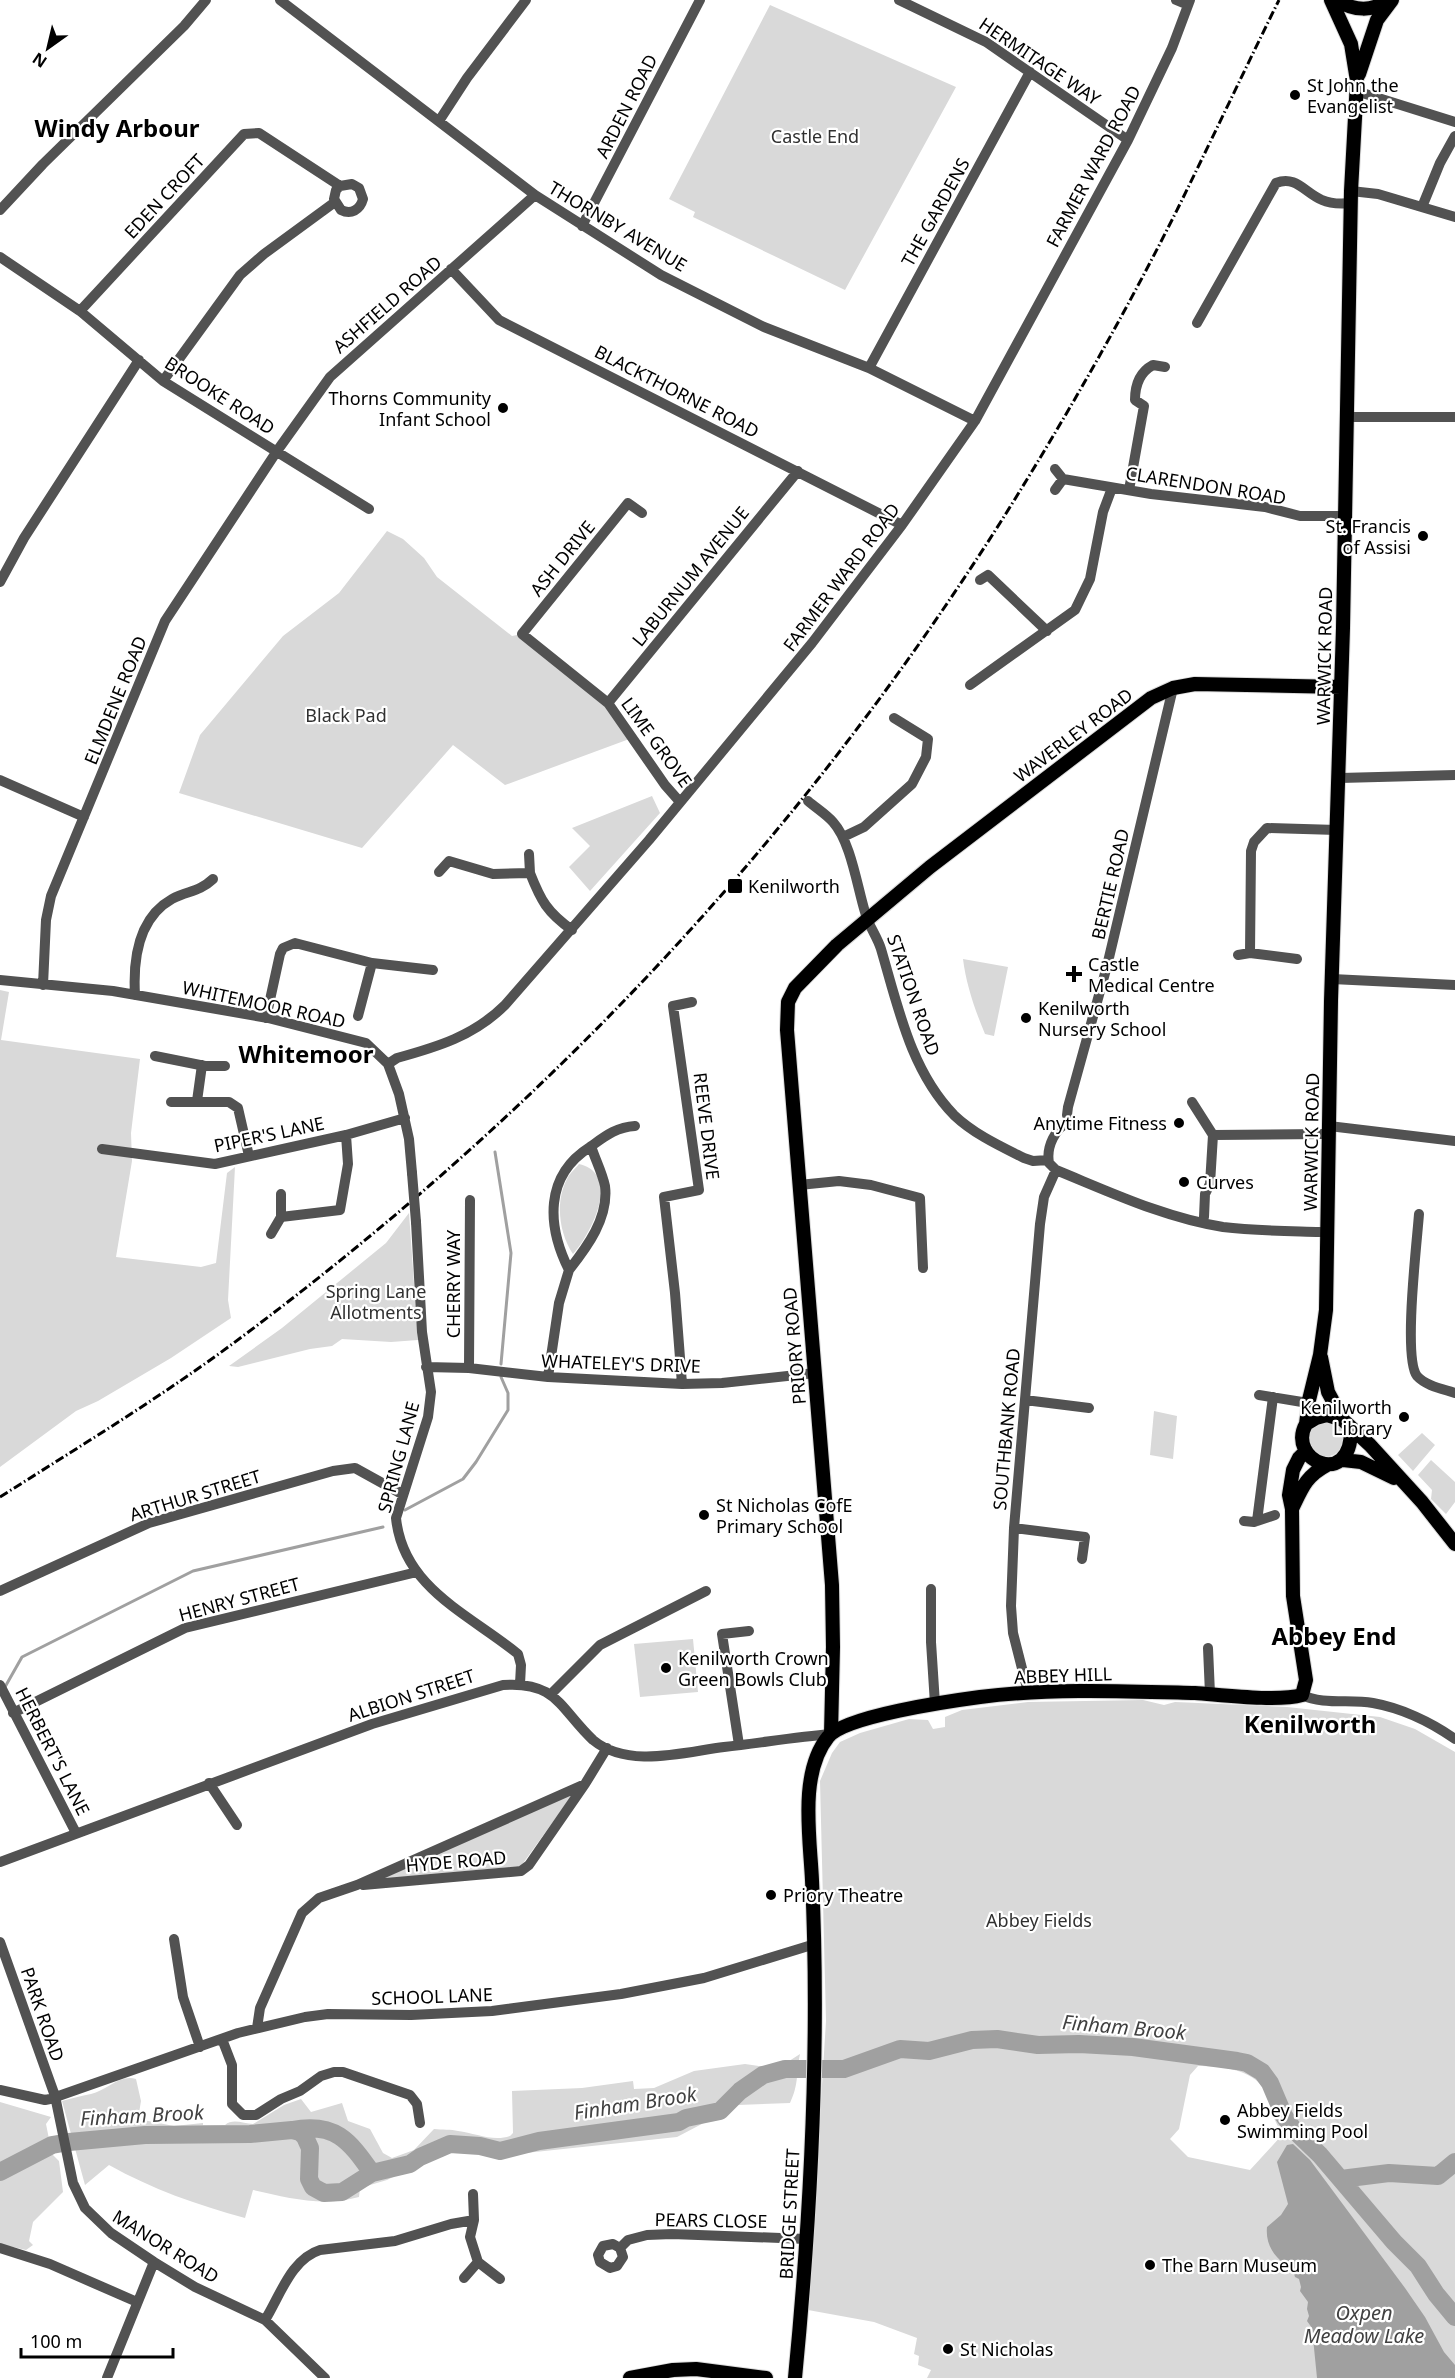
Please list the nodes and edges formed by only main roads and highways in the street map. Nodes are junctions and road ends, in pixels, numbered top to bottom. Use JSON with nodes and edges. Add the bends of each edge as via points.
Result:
{"nodes":[{"id":1,"x":1331,"y":0,"type":"edge"},
{"id":2,"x":1337,"y":0,"type":"edge"},
{"id":3,"x":1390,"y":0,"type":"edge"},
{"id":4,"x":1357,"y":86,"type":"junction"},
{"id":5,"x":1341,"y":687,"type":"junction"},
{"id":6,"x":816,"y":966,"type":"joint"},
{"id":7,"x":1320,"y":1355,"type":"junction"},
{"id":8,"x":1347,"y":1425,"type":"junction"},
{"id":9,"x":1305,"y":1427,"type":"junction"},
{"id":10,"x":1305,"y":1452,"type":"junction"},
{"id":11,"x":1342,"y":1460,"type":"junction"},
{"id":12,"x":1327,"y":1465,"type":"junction"},
{"id":13,"x":1404,"y":1483,"type":"junction"},
{"id":14,"x":1292,"y":1509,"type":"junction"},
{"id":15,"x":1455,"y":1544,"type":"edge"},
{"id":16,"x":831,"y":1734,"type":"junction"},
{"id":17,"x":630,"y":2378,"type":"edge"},
{"id":18,"x":766,"y":2378,"type":"edge"},
{"id":19,"x":795,"y":2378,"type":"edge"}],
"edges":[{"from":1,"to":4,"type":"main road","name":"WARWICK ROAD","via":[[1351,44]]},
{"from":2,"to":3,"type":"main road","via":[[1350,7],[1368,9]]},
{"from":3,"to":4,"type":"main road","name":"WARWICK ROAD","via":[[1377,20]]},
{"from":4,"to":5,"type":"main road","name":"WARWICK ROAD","via":[[1351,197]]},
{"from":5,"to":6,"type":"main road","name":"WAVERLEY ROAD","via":[[1195,684],[1151,698],[867,919]]},
{"from":5,"to":7,"type":"main road","name":"WARWICK ROAD","via":[[1326,1130],[1326,1310]]},
{"from":6,"to":16,"type":"main road","name":"PRIORY ROAD","via":[[795,988],[787,1010],[787,1030],[832,1585]]},
{"from":7,"to":8,"type":"main road","via":[[1328,1392]]},
{"from":7,"to":9,"type":"main road"},
{"from":8,"to":9,"type":"main road","via":[[1327,1415]]},
{"from":8,"to":11,"type":"main road","via":[[1351,1446]]},
{"from":8,"to":13,"type":"main road"},
{"from":9,"to":10,"type":"main road"},
{"from":10,"to":12,"type":"main road","via":[[1317,1463]]},
{"from":10,"to":14,"type":"main road","via":[[1293,1470]]},
{"from":11,"to":12,"type":"main road"},
{"from":11,"to":13,"type":"main road","via":[[1361,1462]]},
{"from":12,"to":14,"type":"main road","via":[[1312,1472]]},
{"from":13,"to":15,"type":"main road"},
{"from":14,"to":16,"type":"main road","name":"ABBEY HILL","via":[[1293,1596],[1306,1680],[1302,1695],[1028,1692],[934,1704],[849,1724]]},
{"from":16,"to":19,"type":"main road","name":"BRIDGE STREET","via":[[816,1759],[808,1797],[815,1944],[814,2051],[804,2288]]},
{"from":17,"to":18,"type":"main road","via":[[696,2369]]}]}
